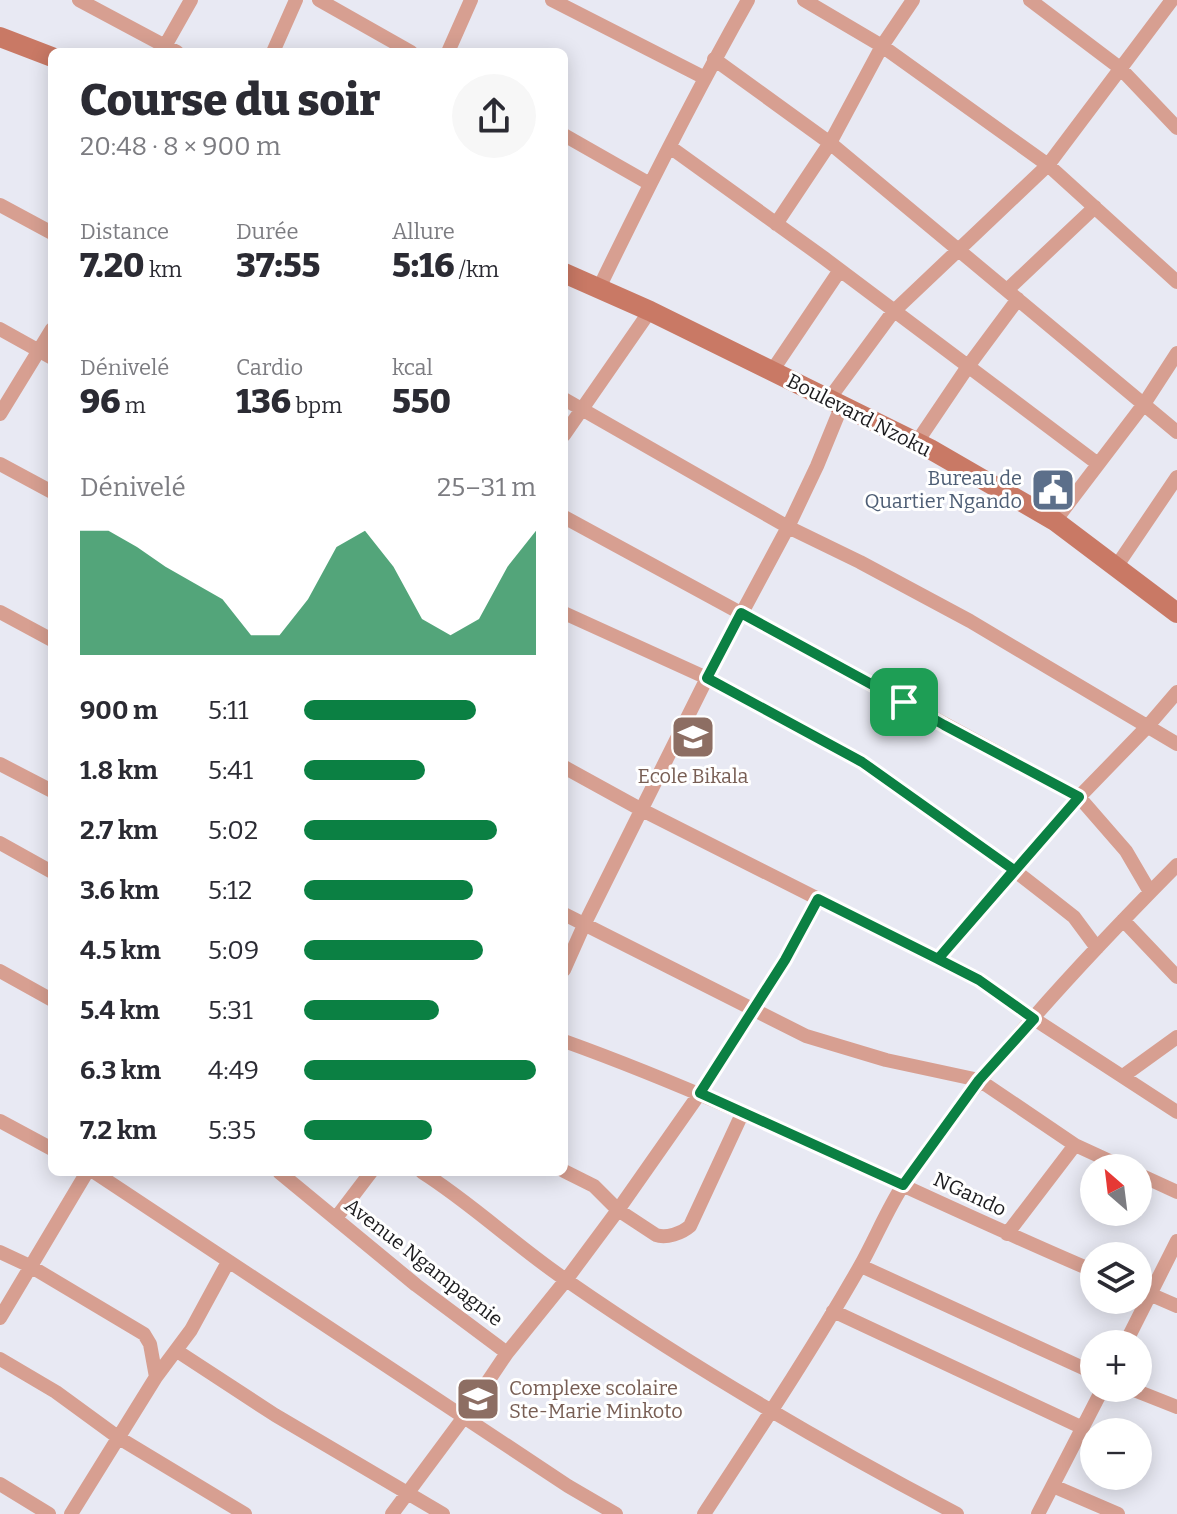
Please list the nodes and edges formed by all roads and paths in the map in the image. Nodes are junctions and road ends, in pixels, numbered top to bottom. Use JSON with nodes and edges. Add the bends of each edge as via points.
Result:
{"nodes":[{"id":1,"x":79,"y":0,"type":"edge"},
{"id":2,"x":191,"y":0,"type":"edge"},
{"id":3,"x":296,"y":0,"type":"edge"},
{"id":4,"x":319,"y":0,"type":"edge"},
{"id":5,"x":471,"y":0,"type":"edge"},
{"id":6,"x":552,"y":0,"type":"edge"},
{"id":7,"x":748,"y":0,"type":"edge"},
{"id":8,"x":804,"y":0,"type":"edge"},
{"id":9,"x":913,"y":0,"type":"edge"},
{"id":10,"x":1030,"y":0,"type":"edge"},
{"id":11,"x":1172,"y":0,"type":"edge"},
{"id":12,"x":0,"y":37,"type":"edge"},
{"id":13,"x":882,"y":46,"type":"junction"},
{"id":14,"x":164,"y":48,"type":"edge"},
{"id":15,"x":169,"y":48,"type":"edge"},
{"id":16,"x":275,"y":48,"type":"edge"},
{"id":17,"x":404,"y":48,"type":"edge"},
{"id":18,"x":450,"y":48,"type":"edge"},
{"id":19,"x":48,"y":55,"type":"edge"},
{"id":20,"x":714,"y":59,"type":"junction"},
{"id":21,"x":1120,"y":68,"type":"junction"},
{"id":22,"x":705,"y":78,"type":"junction"},
{"id":23,"x":1177,"y":128,"type":"edge"},
{"id":24,"x":568,"y":137,"type":"edge"},
{"id":25,"x":830,"y":143,"type":"junction"},
{"id":26,"x":670,"y":147,"type":"junction"},
{"id":27,"x":1048,"y":165,"type":"junction"},
{"id":28,"x":650,"y":184,"type":"junction"},
{"id":29,"x":0,"y":205,"type":"edge"},
{"id":30,"x":1095,"y":207,"type":"junction"},
{"id":31,"x":776,"y":224,"type":"junction"},
{"id":32,"x":48,"y":231,"type":"edge"},
{"id":33,"x":957,"y":251,"type":"junction"},
{"id":34,"x":840,"y":270,"type":"junction"},
{"id":35,"x":568,"y":275,"type":"edge"},
{"id":36,"x":1177,"y":282,"type":"edge"},
{"id":37,"x":599,"y":288,"type":"junction"},
{"id":38,"x":1012,"y":295,"type":"junction"},
{"id":39,"x":650,"y":311,"type":"junction"},
{"id":40,"x":893,"y":312,"type":"junction"},
{"id":41,"x":0,"y":329,"type":"edge"},
{"id":42,"x":1177,"y":353,"type":"edge"},
{"id":43,"x":45,"y":355,"type":"edge"},
{"id":44,"x":969,"y":365,"type":"junction"},
{"id":45,"x":772,"y":371,"type":"junction"},
{"id":46,"x":568,"y":401,"type":"edge"},
{"id":47,"x":836,"y":402,"type":"junction"},
{"id":48,"x":1144,"y":404,"type":"junction"},
{"id":49,"x":581,"y":409,"type":"junction"},
{"id":50,"x":0,"y":414,"type":"edge"},
{"id":51,"x":568,"y":429,"type":"edge"},
{"id":52,"x":1177,"y":432,"type":"edge"},
{"id":53,"x":917,"y":442,"type":"junction"},
{"id":54,"x":0,"y":464,"type":"edge"},
{"id":55,"x":1098,"y":464,"type":"junction"},
{"id":56,"x":1177,"y":477,"type":"edge"},
{"id":57,"x":48,"y":490,"type":"edge"},
{"id":58,"x":568,"y":519,"type":"edge"},
{"id":59,"x":1055,"y":521,"type":"junction"},
{"id":60,"x":788,"y":527,"type":"junction"},
{"id":61,"x":1116,"y":567,"type":"junction"},
{"id":62,"x":0,"y":612,"type":"edge"},
{"id":63,"x":741,"y":613,"type":"junction"},
{"id":64,"x":1177,"y":613,"type":"edge"},
{"id":65,"x":568,"y":615,"type":"edge"},
{"id":66,"x":48,"y":638,"type":"edge"},
{"id":67,"x":707,"y":678,"type":"junction"},
{"id":68,"x":1177,"y":692,"type":"edge"},
{"id":69,"x":1147,"y":727,"type":"junction"},
{"id":70,"x":1177,"y":744,"type":"edge"},
{"id":71,"x":0,"y":764,"type":"edge"},
{"id":72,"x":568,"y":769,"type":"edge"},
{"id":73,"x":48,"y":789,"type":"edge"},
{"id":74,"x":1079,"y":797,"type":"junction"},
{"id":75,"x":642,"y":810,"type":"junction"},
{"id":76,"x":0,"y":843,"type":"edge"},
{"id":77,"x":1177,"y":865,"type":"edge"},
{"id":78,"x":48,"y":870,"type":"edge"},
{"id":79,"x":1014,"y":870,"type":"junction"},
{"id":80,"x":1150,"y":892,"type":"junction"},
{"id":81,"x":818,"y":899,"type":"junction"},
{"id":82,"x":568,"y":916,"type":"edge"},
{"id":83,"x":1123,"y":920,"type":"junction"},
{"id":84,"x":584,"y":925,"type":"junction"},
{"id":85,"x":1097,"y":948,"type":"junction"},
{"id":86,"x":938,"y":959,"type":"junction"},
{"id":87,"x":568,"y":961,"type":"edge"},
{"id":88,"x":0,"y":971,"type":"edge"},
{"id":89,"x":1177,"y":977,"type":"edge"},
{"id":90,"x":48,"y":998,"type":"edge"},
{"id":91,"x":753,"y":1009,"type":"junction"},
{"id":92,"x":1034,"y":1019,"type":"junction"},
{"id":93,"x":1177,"y":1037,"type":"edge"},
{"id":94,"x":568,"y":1043,"type":"edge"},
{"id":95,"x":1123,"y":1076,"type":"junction"},
{"id":96,"x":979,"y":1080,"type":"junction"},
{"id":97,"x":700,"y":1093,"type":"junction"},
{"id":98,"x":1177,"y":1112,"type":"edge"},
{"id":99,"x":742,"y":1114,"type":"junction"},
{"id":100,"x":0,"y":1121,"type":"edge"},
{"id":101,"x":1075,"y":1145,"type":"junction"},
{"id":102,"x":48,"y":1147,"type":"edge"},
{"id":103,"x":1095,"y":1154,"type":"edge"},
{"id":104,"x":568,"y":1173,"type":"edge"},
{"id":105,"x":85,"y":1176,"type":"edge"},
{"id":106,"x":100,"y":1176,"type":"edge"},
{"id":107,"x":284,"y":1176,"type":"edge"},
{"id":108,"x":368,"y":1176,"type":"edge"},
{"id":109,"x":428,"y":1176,"type":"edge"},
{"id":110,"x":1152,"y":1180,"type":"edge"},
{"id":111,"x":903,"y":1185,"type":"junction"},
{"id":112,"x":1177,"y":1192,"type":"edge"},
{"id":113,"x":618,"y":1210,"type":"junction"},
{"id":114,"x":336,"y":1218,"type":"junction"},
{"id":115,"x":1007,"y":1234,"type":"junction"},
{"id":116,"x":1177,"y":1241,"type":"edge"},
{"id":117,"x":0,"y":1252,"type":"edge"},
{"id":118,"x":228,"y":1262,"type":"junction"},
{"id":119,"x":1080,"y":1265,"type":"edge"},
{"id":120,"x":30,"y":1266,"type":"junction"},
{"id":121,"x":861,"y":1266,"type":"junction"},
{"id":122,"x":1152,"y":1278,"type":"edge"},
{"id":123,"x":566,"y":1280,"type":"junction"},
{"id":124,"x":1152,"y":1296,"type":"edge"},
{"id":125,"x":1177,"y":1306,"type":"edge"},
{"id":126,"x":833,"y":1311,"type":"junction"},
{"id":127,"x":0,"y":1318,"type":"edge"},
{"id":128,"x":177,"y":1351,"type":"junction"},
{"id":129,"x":507,"y":1353,"type":"junction"},
{"id":130,"x":0,"y":1359,"type":"edge"},
{"id":131,"x":1080,"y":1367,"type":"edge"},
{"id":132,"x":156,"y":1377,"type":"junction"},
{"id":133,"x":1152,"y":1397,"type":"edge"},
{"id":134,"x":1177,"y":1407,"type":"edge"},
{"id":135,"x":771,"y":1411,"type":"junction"},
{"id":136,"x":464,"y":1417,"type":"junction"},
{"id":137,"x":1080,"y":1427,"type":"edge"},
{"id":138,"x":1080,"y":1434,"type":"edge"},
{"id":139,"x":119,"y":1438,"type":"junction"},
{"id":140,"x":0,"y":1484,"type":"edge"},
{"id":141,"x":1053,"y":1486,"type":"junction"},
{"id":142,"x":407,"y":1492,"type":"junction"},
{"id":143,"x":49,"y":1514,"type":"edge"},
{"id":144,"x":71,"y":1514,"type":"edge"},
{"id":145,"x":245,"y":1514,"type":"edge"},
{"id":146,"x":392,"y":1514,"type":"edge"},
{"id":147,"x":443,"y":1514,"type":"edge"},
{"id":148,"x":616,"y":1514,"type":"edge"},
{"id":149,"x":704,"y":1514,"type":"edge"},
{"id":150,"x":957,"y":1514,"type":"edge"},
{"id":151,"x":1038,"y":1514,"type":"edge"},
{"id":152,"x":1118,"y":1514,"type":"edge"}],
"edges":[{"from":1,"to":14,"type":"street"},
{"from":2,"to":15,"type":"street"},
{"from":3,"to":16,"type":"street"},
{"from":4,"to":17,"type":"street"},
{"from":5,"to":18,"type":"street"},
{"from":6,"to":22,"type":"street"},
{"from":7,"to":20,"type":"street"},
{"from":8,"to":13,"type":"street"},
{"from":9,"to":13,"type":"street"},
{"from":10,"to":21,"type":"street"},
{"from":11,"to":21,"type":"street"},
{"from":12,"to":19,"type":"street"},
{"from":13,"to":25,"type":"street"},
{"from":13,"to":27,"type":"street"},
{"from":20,"to":22,"type":"street"},
{"from":20,"to":25,"type":"street"},
{"from":21,"to":23,"type":"street"},
{"from":21,"to":27,"type":"street"},
{"from":22,"to":26,"type":"street"},
{"from":24,"to":28,"type":"street"},
{"from":25,"to":31,"type":"street"},
{"from":25,"to":33,"type":"street"},
{"from":26,"to":28,"type":"street"},
{"from":26,"to":31,"type":"street"},
{"from":27,"to":30,"type":"street"},
{"from":27,"to":33,"type":"street"},
{"from":28,"to":37,"type":"street"},
{"from":29,"to":32,"type":"street"},
{"from":30,"to":36,"type":"street"},
{"from":30,"to":38,"type":"street"},
{"from":31,"to":34,"type":"street"},
{"from":33,"to":38,"type":"street"},
{"from":33,"to":40,"type":"street"},
{"from":34,"to":40,"type":"street"},
{"from":34,"to":45,"type":"street"},
{"from":35,"to":37,"type":"street","name":"Boulevard Nzoku"},
{"from":37,"to":39,"type":"street","name":"Boulevard Nzoku"},
{"from":38,"to":44,"type":"street"},
{"from":38,"to":48,"type":"street"},
{"from":39,"to":45,"type":"street","name":"Boulevard Nzoku"},
{"from":39,"to":49,"type":"street"},
{"from":40,"to":44,"type":"street"},
{"from":40,"to":47,"type":"street"},
{"from":41,"to":43,"type":"street"},
{"from":42,"to":48,"type":"street"},
{"from":43,"to":50,"type":"street"},
{"from":44,"to":53,"type":"street"},
{"from":44,"to":55,"type":"street"},
{"from":45,"to":47,"type":"street","name":"Boulevard Nzoku"},
{"from":46,"to":49,"type":"street"},
{"from":47,"to":53,"type":"street","name":"Boulevard Nzoku"},
{"from":47,"to":60,"type":"street","via":[[817,466]]},
{"from":48,"to":52,"type":"street"},
{"from":48,"to":55,"type":"street"},
{"from":49,"to":51,"type":"street"},
{"from":49,"to":60,"type":"street"},
{"from":53,"to":59,"type":"street","name":"Boulevard Nzoku"},
{"from":54,"to":57,"type":"street"},
{"from":55,"to":59,"type":"street"},
{"from":56,"to":61,"type":"street"},
{"from":58,"to":63,"type":"street"},
{"from":59,"to":61,"type":"street","name":"Boulevard Nzoku"},
{"from":60,"to":63,"type":"street"},
{"from":60,"to":69,"type":"street","via":[[970,621]]},
{"from":61,"to":64,"type":"street","name":"Boulevard Nzoku"},
{"from":62,"to":66,"type":"street"},
{"from":63,"to":67,"type":"street"},
{"from":63,"to":74,"type":"street"},
{"from":65,"to":67,"type":"street"},
{"from":67,"to":75,"type":"street"},
{"from":67,"to":79,"type":"street","via":[[862,762]]},
{"from":68,"to":69,"type":"street"},
{"from":69,"to":70,"type":"street"},
{"from":69,"to":74,"type":"street"},
{"from":71,"to":73,"type":"street"},
{"from":72,"to":75,"type":"street"},
{"from":74,"to":79,"type":"street"},
{"from":74,"to":80,"type":"street","via":[[1126,851]]},
{"from":75,"to":81,"type":"street"},
{"from":75,"to":84,"type":"street"},
{"from":76,"to":78,"type":"street"},
{"from":77,"to":80,"type":"street"},
{"from":79,"to":85,"type":"street","via":[[1074,917]]},
{"from":79,"to":86,"type":"street"},
{"from":80,"to":83,"type":"street"},
{"from":81,"to":86,"type":"street"},
{"from":81,"to":91,"type":"street"},
{"from":82,"to":84,"type":"street"},
{"from":83,"to":85,"type":"street"},
{"from":83,"to":89,"type":"street"},
{"from":84,"to":87,"type":"street"},
{"from":84,"to":91,"type":"street"},
{"from":85,"to":92,"type":"street"},
{"from":86,"to":92,"type":"street"},
{"from":88,"to":90,"type":"street"},
{"from":91,"to":96,"type":"street","via":[[806,1036]]},
{"from":91,"to":97,"type":"street"},
{"from":92,"to":95,"type":"street"},
{"from":92,"to":96,"type":"street"},
{"from":93,"to":95,"type":"street"},
{"from":94,"to":97,"type":"street","name":"NGando"},
{"from":95,"to":98,"type":"street"},
{"from":96,"to":101,"type":"street"},
{"from":96,"to":111,"type":"street"},
{"from":97,"to":99,"type":"street","name":"NGando"},
{"from":97,"to":113,"type":"street"},
{"from":99,"to":111,"type":"street","name":"NGando"},
{"from":99,"to":113,"type":"street","via":[[687,1229],[660,1237]]},
{"from":100,"to":102,"type":"street"},
{"from":101,"to":103,"type":"street"},
{"from":101,"to":115,"type":"street"},
{"from":104,"to":113,"type":"street","via":[[594,1186]]},
{"from":105,"to":120,"type":"street"},
{"from":106,"to":118,"type":"street"},
{"from":107,"to":114,"type":"street","name":"Avenue Ngampagnie"},
{"from":108,"to":114,"type":"street"},
{"from":109,"to":123,"type":"street"},
{"from":110,"to":112,"type":"street"},
{"from":111,"to":115,"type":"street","name":"NGando"},
{"from":111,"to":121,"type":"street"},
{"from":113,"to":123,"type":"street"},
{"from":114,"to":129,"type":"street","name":"Avenue Ngampagnie"},
{"from":115,"to":119,"type":"street","name":"NGando"},
{"from":116,"to":122,"type":"street"},
{"from":117,"to":120,"type":"street"},
{"from":118,"to":128,"type":"street"},
{"from":118,"to":136,"type":"street"},
{"from":120,"to":127,"type":"street"},
{"from":120,"to":132,"type":"street","via":[[144,1334]]},
{"from":121,"to":126,"type":"street"},
{"from":121,"to":131,"type":"street"},
{"from":123,"to":129,"type":"street"},
{"from":123,"to":135,"type":"street"},
{"from":124,"to":125,"type":"street"},
{"from":126,"to":135,"type":"street"},
{"from":126,"to":137,"type":"street"},
{"from":128,"to":132,"type":"street"},
{"from":128,"to":142,"type":"street"},
{"from":129,"to":136,"type":"street"},
{"from":130,"to":139,"type":"street"},
{"from":132,"to":139,"type":"street"},
{"from":133,"to":134,"type":"street"},
{"from":135,"to":149,"type":"street"},
{"from":135,"to":150,"type":"street"},
{"from":136,"to":142,"type":"street"},
{"from":136,"to":148,"type":"street"},
{"from":138,"to":141,"type":"street"},
{"from":139,"to":144,"type":"street"},
{"from":139,"to":145,"type":"street"},
{"from":140,"to":143,"type":"street"},
{"from":141,"to":151,"type":"street"},
{"from":141,"to":152,"type":"street"},
{"from":142,"to":146,"type":"street"},
{"from":142,"to":147,"type":"street"}]}
